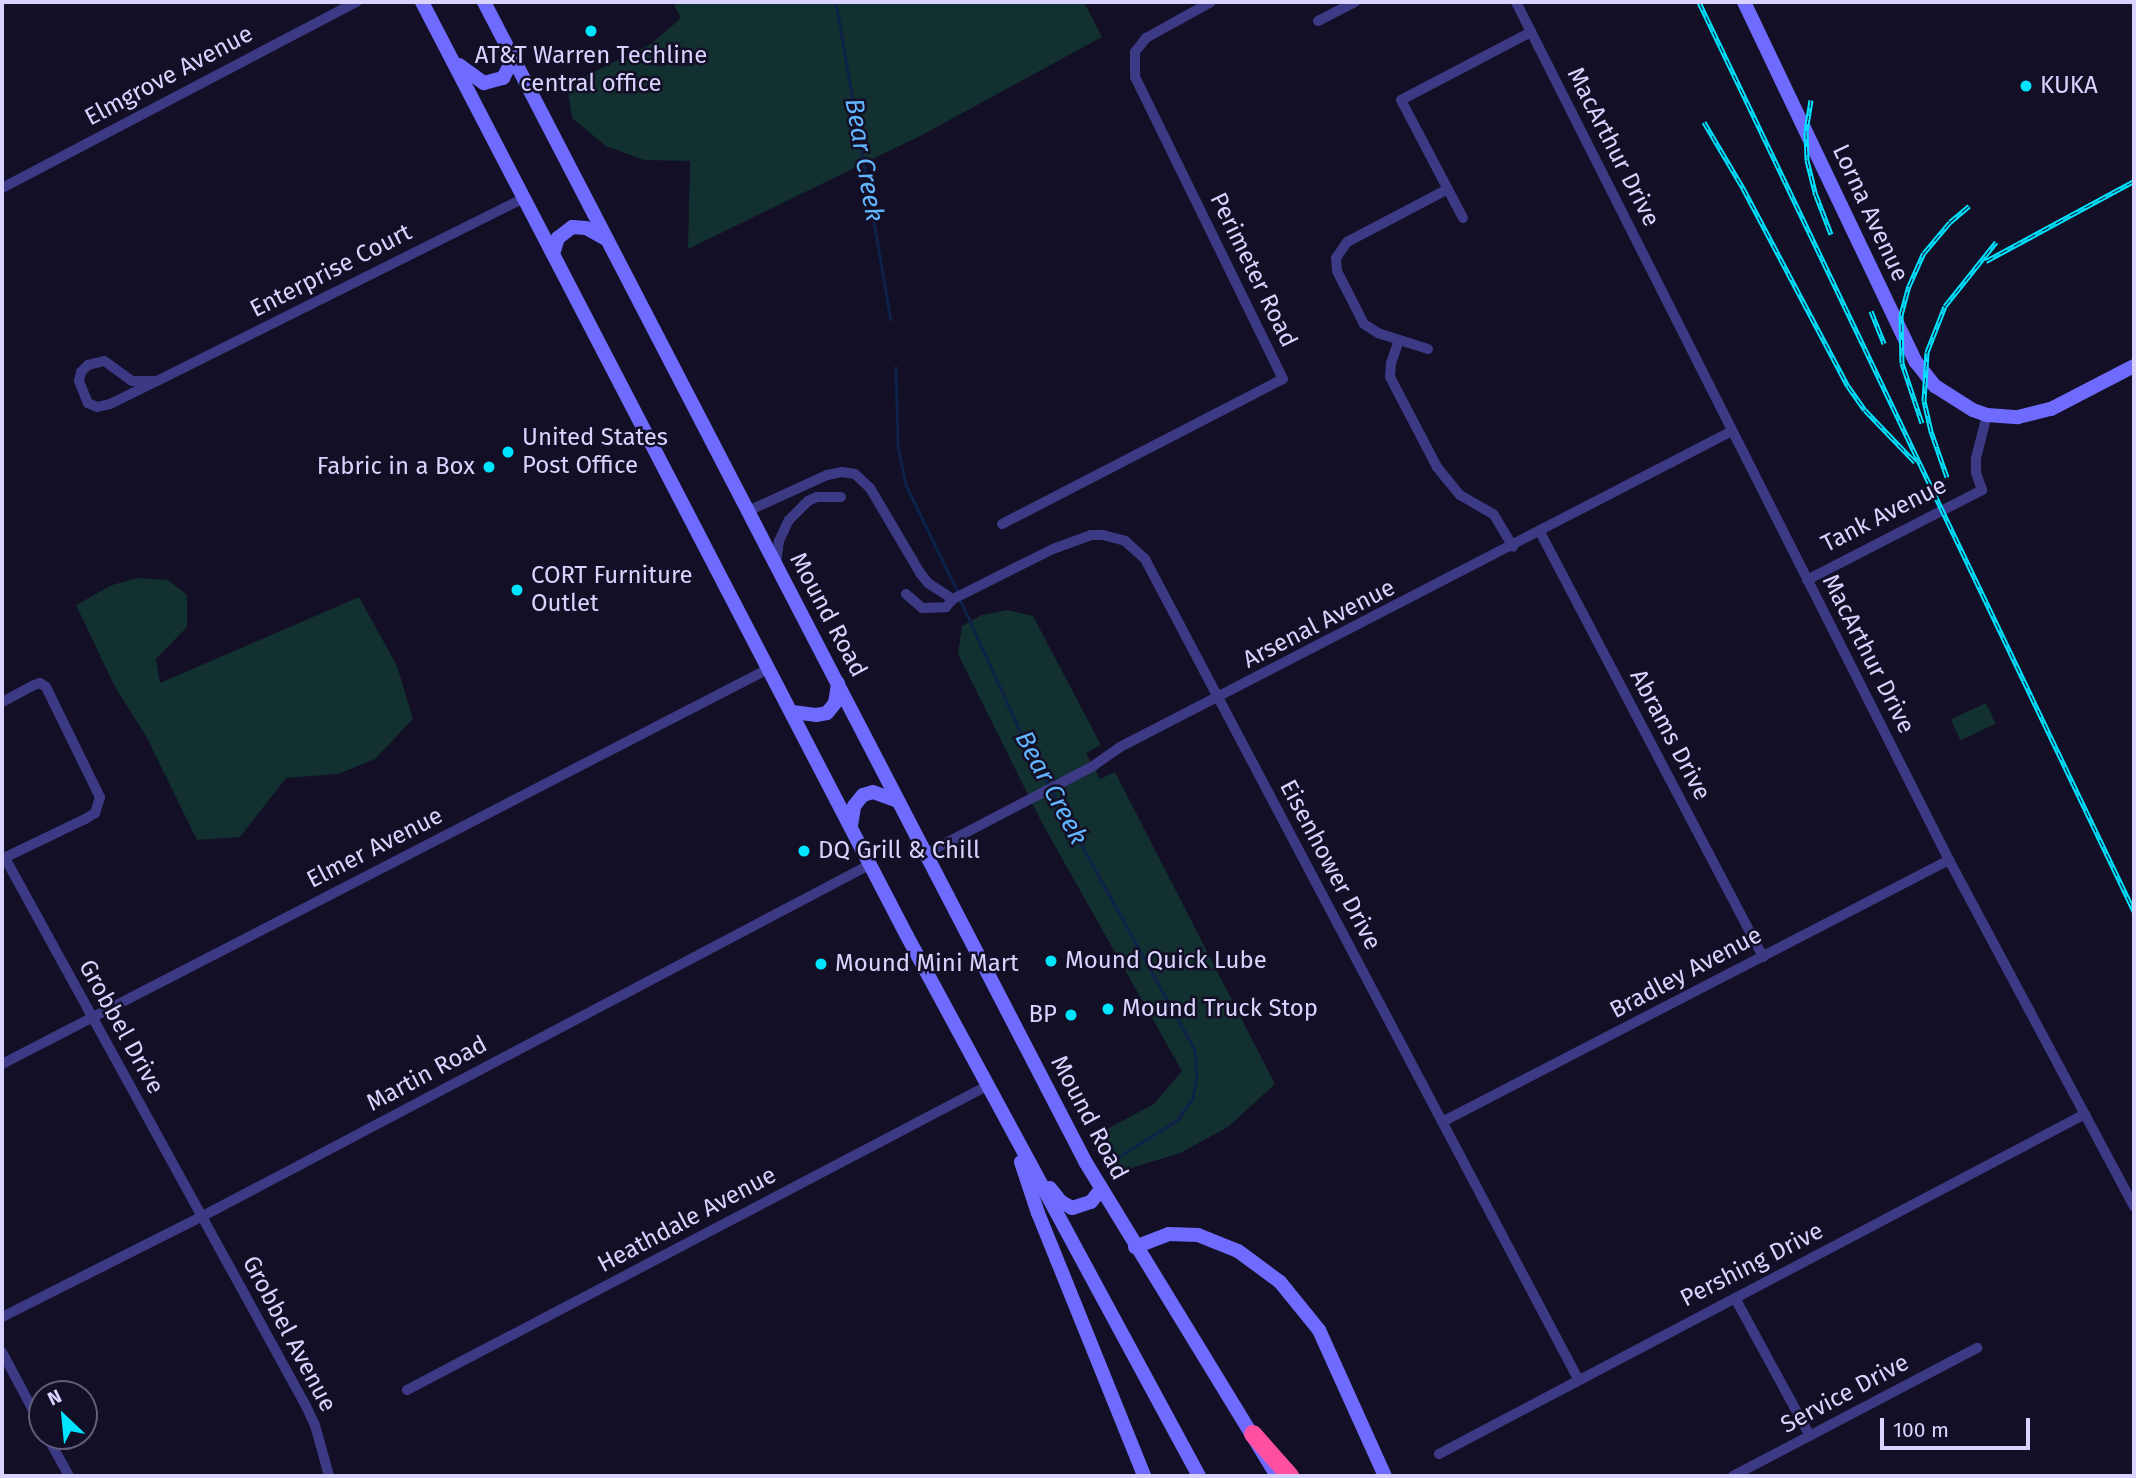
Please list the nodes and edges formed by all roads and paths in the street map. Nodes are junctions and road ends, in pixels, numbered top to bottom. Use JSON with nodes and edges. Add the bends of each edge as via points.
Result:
{"nodes":[{"id":1,"x":357,"y":2,"type":"edge"},
{"id":2,"x":422,"y":2,"type":"edge"},
{"id":3,"x":484,"y":2,"type":"edge"},
{"id":4,"x":1211,"y":2,"type":"edge"},
{"id":5,"x":1355,"y":2,"type":"edge"},
{"id":6,"x":1516,"y":2,"type":"edge"},
{"id":7,"x":1744,"y":2,"type":"edge"},
{"id":8,"x":1318,"y":21,"type":"dead end"},
{"id":9,"x":1531,"y":32,"type":"junction"},
{"id":10,"x":450,"y":56,"type":"junction"},
{"id":11,"x":513,"y":59,"type":"junction"},
{"id":12,"x":2,"y":188,"type":"edge"},
{"id":13,"x":1448,"y":189,"type":"junction"},
{"id":14,"x":524,"y":198,"type":"junction"},
{"id":15,"x":1463,"y":218,"type":"dead end"},
{"id":16,"x":606,"y":239,"type":"junction"},
{"id":17,"x":553,"y":254,"type":"junction"},
{"id":18,"x":1399,"y":340,"type":"junction"},
{"id":19,"x":1428,"y":349,"type":"dead end"},
{"id":20,"x":2134,"y":366,"type":"edge"},
{"id":21,"x":157,"y":382,"type":"junction"},
{"id":22,"x":1987,"y":415,"type":"junction"},
{"id":23,"x":1732,"y":431,"type":"junction"},
{"id":24,"x":841,"y":496,"type":"dead end"},
{"id":25,"x":748,"y":511,"type":"junction"},
{"id":26,"x":1002,"y":524,"type":"dead end"},
{"id":27,"x":1540,"y":532,"type":"junction"},
{"id":28,"x":1513,"y":547,"type":"junction"},
{"id":29,"x":776,"y":565,"type":"junction"},
{"id":30,"x":1807,"y":580,"type":"junction"},
{"id":31,"x":906,"y":594,"type":"dead end"},
{"id":32,"x":953,"y":599,"type":"junction"},
{"id":33,"x":768,"y":669,"type":"junction"},
{"id":34,"x":838,"y":683,"type":"junction"},
{"id":35,"x":1219,"y":699,"type":"junction"},
{"id":36,"x":2,"y":702,"type":"edge"},
{"id":37,"x":792,"y":712,"type":"junction"},
{"id":38,"x":898,"y":801,"type":"junction"},
{"id":39,"x":851,"y":827,"type":"junction"},
{"id":40,"x":925,"y":854,"type":"junction"},
{"id":41,"x":3,"y":858,"type":"edge"},
{"id":42,"x":1949,"y":860,"type":"junction"},
{"id":43,"x":871,"y":864,"type":"junction"},
{"id":44,"x":1763,"y":957,"type":"junction"},
{"id":45,"x":91,"y":1017,"type":"junction"},
{"id":46,"x":2,"y":1063,"type":"edge"},
{"id":47,"x":987,"y":1086,"type":"junction"},
{"id":48,"x":2085,"y":1114,"type":"junction"},
{"id":49,"x":1442,"y":1122,"type":"junction"},
{"id":50,"x":1010,"y":1128,"type":"junction"},
{"id":51,"x":1026,"y":1156,"type":"junction"},
{"id":52,"x":1101,"y":1189,"type":"junction"},
{"id":53,"x":2134,"y":1207,"type":"edge"},
{"id":54,"x":201,"y":1217,"type":"junction"},
{"id":55,"x":1135,"y":1247,"type":"junction"},
{"id":56,"x":1735,"y":1298,"type":"junction"},
{"id":57,"x":2,"y":1317,"type":"edge"},
{"id":58,"x":1977,"y":1348,"type":"dead end"},
{"id":59,"x":2,"y":1352,"type":"edge"},
{"id":60,"x":1578,"y":1379,"type":"junction"},
{"id":61,"x":407,"y":1390,"type":"dead end"},
{"id":62,"x":28,"y":1401,"type":"edge"},
{"id":63,"x":1253,"y":1434,"type":"junction"},
{"id":64,"x":1810,"y":1436,"type":"junction"},
{"id":65,"x":55,"y":1450,"type":"edge"},
{"id":66,"x":1439,"y":1454,"type":"dead end"},
{"id":67,"x":69,"y":1476,"type":"edge"},
{"id":68,"x":329,"y":1476,"type":"edge"},
{"id":69,"x":1144,"y":1476,"type":"edge"},
{"id":70,"x":1199,"y":1476,"type":"edge"},
{"id":71,"x":1277,"y":1476,"type":"edge"},
{"id":72,"x":1290,"y":1476,"type":"edge"},
{"id":73,"x":1385,"y":1476,"type":"edge"},
{"id":74,"x":1733,"y":1476,"type":"edge"}],
"edges":[{"from":1,"to":12,"type":"street","name":"Elmgrove Avenue"},
{"from":2,"to":10,"type":"main road"},
{"from":3,"to":11,"type":"main road","name":"Mound Road"},
{"from":4,"to":26,"type":"street","name":"Perimeter Road","via":[[1146,38],[1135,52],[1135,77],[1283,379]]},
{"from":5,"to":8,"type":"street"},
{"from":6,"to":9,"type":"street","name":"MacArthur Drive"},
{"from":7,"to":22,"type":"main road","name":"Lorna Avenue","via":[[1916,362],[1947,397]]},
{"from":9,"to":13,"type":"street","via":[[1401,100]]},
{"from":9,"to":23,"type":"street","name":"MacArthur Drive"},
{"from":10,"to":11,"type":"main road","via":[[484,83],[503,78]]},
{"from":10,"to":14,"type":"main road"},
{"from":11,"to":16,"type":"main road","name":"Mound Road"},
{"from":13,"to":15,"type":"street"},
{"from":13,"to":18,"type":"street","via":[[1353,238],[1337,255],[1337,271],[1364,324]]},
{"from":14,"to":17,"type":"main road"},
{"from":14,"to":21,"type":"street","name":"Enterprise Court"},
{"from":16,"to":17,"type":"main road","via":[[586,228],[572,227],[558,238]]},
{"from":16,"to":25,"type":"main road","name":"Mound Road"},
{"from":17,"to":33,"type":"main road"},
{"from":18,"to":19,"type":"street"},
{"from":18,"to":28,"type":"street","via":[[1391,377],[1437,467],[1460,495],[1494,515]]},
{"from":20,"to":22,"type":"main road","via":[[2043,412],[2018,417]]},
{"from":21,"to":21,"type":"street","name":"Enterprise Court","via":[[137,382],[103,361],[88,365],[79,381],[85,399],[97,407]]},
{"from":22,"to":30,"type":"street","name":"Tank Avenue","via":[[1976,458],[1982,490]]},
{"from":23,"to":27,"type":"street","name":"Arsenal Avenue"},
{"from":23,"to":30,"type":"street","name":"MacArthur Drive"},
{"from":24,"to":29,"type":"street","via":[[808,501],[789,520],[779,541]]},
{"from":25,"to":29,"type":"main road","name":"Mound Road"},
{"from":25,"to":32,"type":"street","via":[[827,475],[855,474],[870,488],[920,573]]},
{"from":27,"to":28,"type":"street","name":"Arsenal Avenue"},
{"from":27,"to":44,"type":"street","name":"Abrams Drive"},
{"from":28,"to":35,"type":"street","name":"Arsenal Avenue"},
{"from":29,"to":34,"type":"main road","name":"Mound Road"},
{"from":30,"to":42,"type":"street","name":"MacArthur Drive"},
{"from":31,"to":32,"type":"street","name":"Eisenhower Drive","via":[[916,606],[929,610],[946,607]]},
{"from":32,"to":35,"type":"street","name":"Eisenhower Drive","via":[[1080,538],[1103,535],[1125,541],[1152,568]]},
{"from":33,"to":37,"type":"main road"},
{"from":33,"to":45,"type":"street","name":"Elmer Avenue"},
{"from":34,"to":37,"type":"main road","via":[[835,702],[827,713]]},
{"from":34,"to":38,"type":"main road","name":"Mound Road"},
{"from":35,"to":40,"type":"street","name":"Arsenal Avenue"},
{"from":35,"to":49,"type":"street","name":"Eisenhower Drive"},
{"from":36,"to":41,"type":"street","via":[[40,683],[52,694],[100,797],[95,813]]},
{"from":37,"to":39,"type":"main road"},
{"from":38,"to":39,"type":"main road","via":[[873,792],[863,795],[853,806]]},
{"from":38,"to":40,"type":"main road","name":"Mound Road"},
{"from":39,"to":43,"type":"main road"},
{"from":40,"to":52,"type":"main road","name":"Mound Road"},
{"from":41,"to":45,"type":"street","name":"Grobbel Drive"},
{"from":42,"to":44,"type":"street","name":"Bradley Avenue"},
{"from":42,"to":48,"type":"street","name":"MacArthur Drive"},
{"from":43,"to":47,"type":"main road"},
{"from":43,"to":54,"type":"street","name":"Martin Road"},
{"from":44,"to":49,"type":"street","name":"Bradley Avenue"},
{"from":45,"to":46,"type":"street","name":"Elmer Avenue"},
{"from":45,"to":54,"type":"street","name":"Grobbel Drive"},
{"from":47,"to":50,"type":"main road"},
{"from":47,"to":61,"type":"street","name":"Heathdale Avenue"},
{"from":48,"to":53,"type":"street","name":"MacArthur Drive"},
{"from":48,"to":56,"type":"street","name":"Pershing Drive"},
{"from":49,"to":60,"type":"street","name":"Eisenhower Drive"},
{"from":50,"to":51,"type":"main road"},
{"from":50,"to":69,"type":"main road","via":[[1038,1213]]},
{"from":51,"to":52,"type":"main road","via":[[1060,1201],[1072,1208],[1091,1202]]},
{"from":51,"to":70,"type":"main road"},
{"from":52,"to":55,"type":"main road","name":"Mound Road"},
{"from":54,"to":57,"type":"street","name":"Martin Road"},
{"from":54,"to":68,"type":"street","name":"Grobbel Avenue","via":[[315,1425]]},
{"from":55,"to":63,"type":"main road","name":"Mound Road"},
{"from":55,"to":73,"type":"main road","via":[[1169,1234],[1198,1235],[1238,1251],[1280,1282],[1319,1330]]},
{"from":56,"to":60,"type":"street","name":"Pershing Drive"},
{"from":56,"to":64,"type":"street"},
{"from":58,"to":64,"type":"street","name":"Service Drive"},
{"from":59,"to":62,"type":"street"},
{"from":60,"to":66,"type":"street","name":"Pershing Drive"},
{"from":63,"to":71,"type":"main road","name":"Mound Road"},
{"from":63,"to":72,"type":"highway"},
{"from":64,"to":74,"type":"street","name":"Service Drive"},
{"from":65,"to":67,"type":"street"}]}
